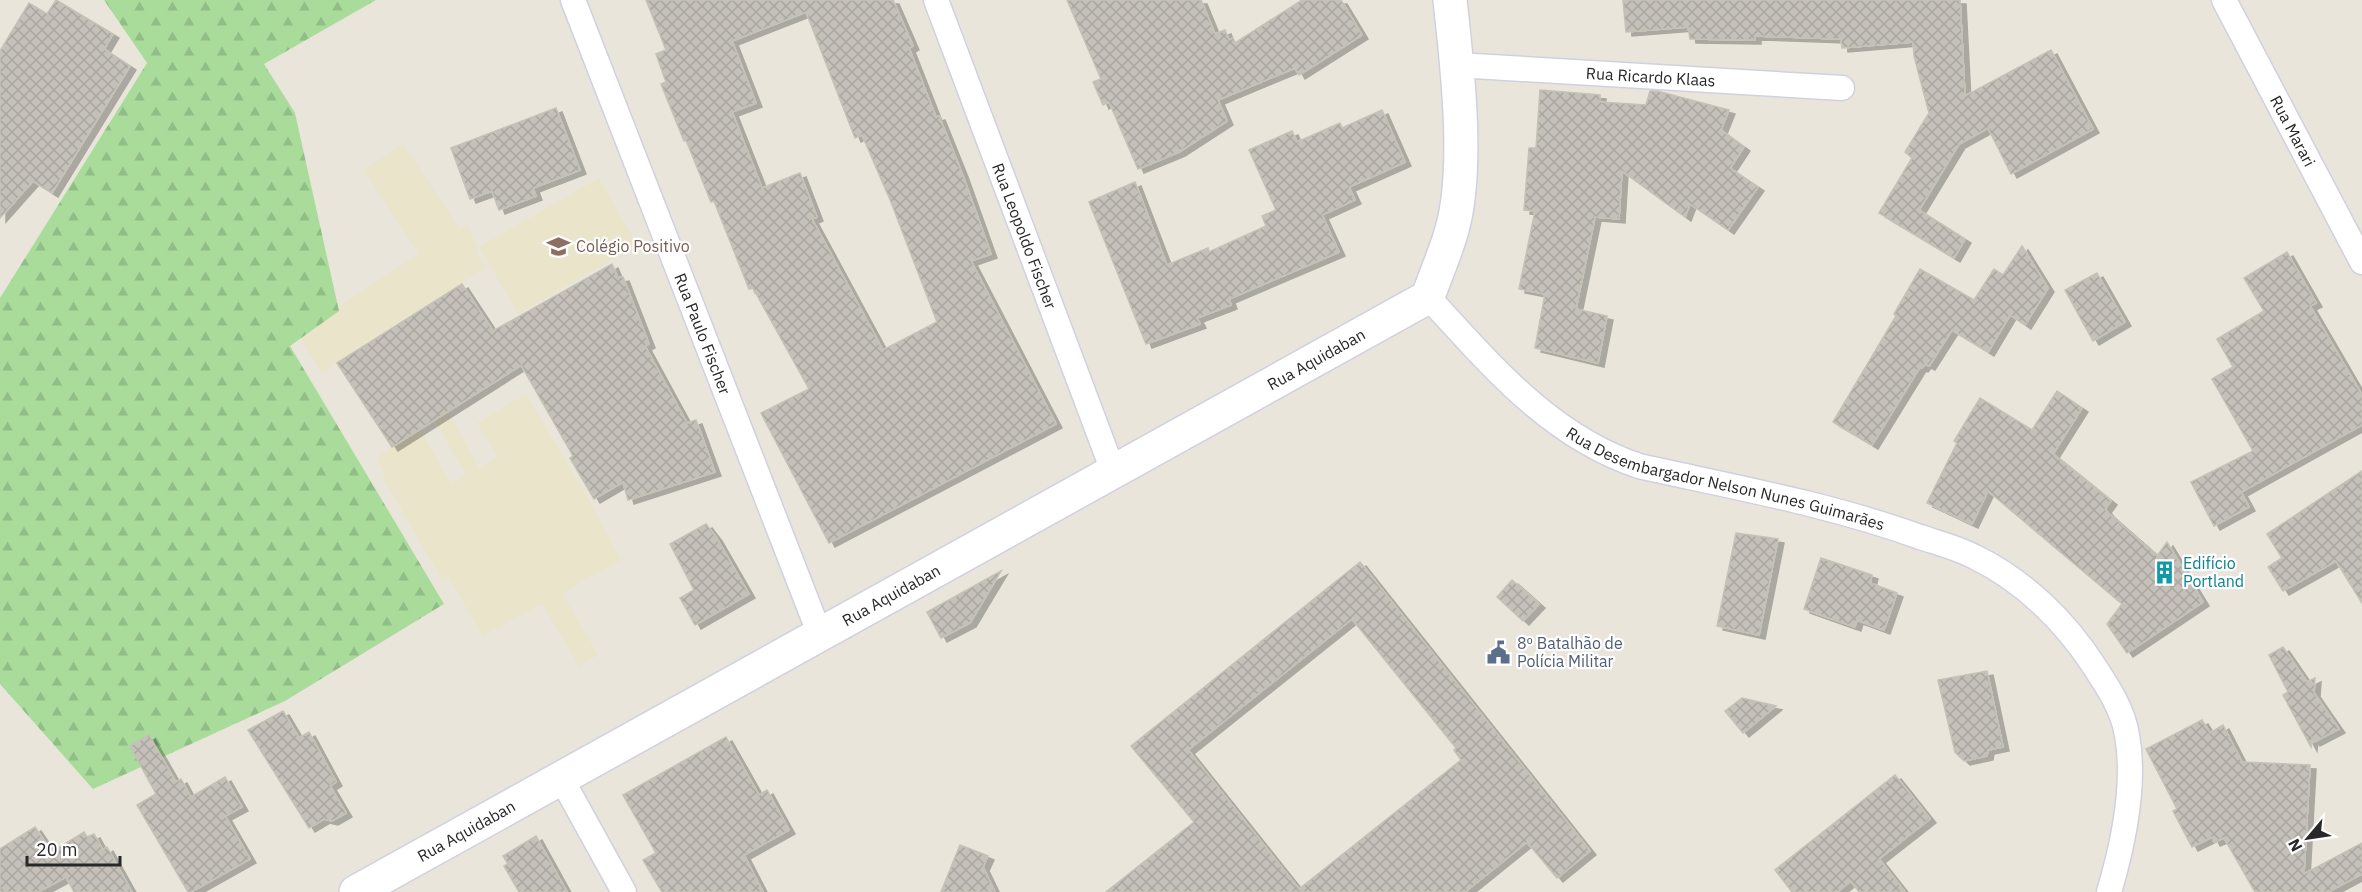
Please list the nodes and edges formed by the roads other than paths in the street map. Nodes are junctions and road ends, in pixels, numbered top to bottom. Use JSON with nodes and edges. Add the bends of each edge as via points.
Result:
{"nodes":[{"id":1,"x":573,"y":0,"type":"edge"},
{"id":2,"x":936,"y":0,"type":"edge"},
{"id":3,"x":1450,"y":0,"type":"edge"},
{"id":4,"x":2224,"y":0,"type":"edge"},
{"id":5,"x":1457,"y":65,"type":"junction"},
{"id":6,"x":1842,"y":88,"type":"dead end"},
{"id":7,"x":2362,"y":262,"type":"edge"},
{"id":8,"x":1428,"y":297,"type":"junction"},
{"id":9,"x":1113,"y":471,"type":"junction"},
{"id":10,"x":819,"y":635,"type":"junction"},
{"id":11,"x":561,"y":778,"type":"junction"},
{"id":12,"x":356,"y":892,"type":"edge"},
{"id":13,"x":624,"y":892,"type":"edge"},
{"id":14,"x":2109,"y":892,"type":"edge"}],
"edges":[{"from":1,"to":10,"type":"street","name":"Rua Paulo Fischer"},
{"from":2,"to":9,"type":"street","name":"Rua Leopoldo Fischer"},
{"from":3,"to":5,"type":"street"},
{"from":4,"to":7,"type":"street","name":"Rua Marari"},
{"from":5,"to":6,"type":"street","name":"Rua Ricardo Klaas"},
{"from":5,"to":8,"type":"street","via":[[1460,172],[1452,231]]},
{"from":8,"to":9,"type":"street","name":"Rua Aquidaban"},
{"from":8,"to":14,"type":"street","name":"Rua Desembargador Nelson Nunes Guimarães","via":[[1534,406],[1573,435],[1611,456],[1639,466],[1850,513],[1894,528],[1975,557],[2047,607],[2082,646],[2119,708],[2127,735],[2127,803]]},
{"from":9,"to":10,"type":"street","name":"Rua Aquidaban"},
{"from":10,"to":11,"type":"street","name":"Rua Aquidaban"},
{"from":11,"to":12,"type":"street","name":"Rua Aquidaban"},
{"from":11,"to":13,"type":"street"}]}
